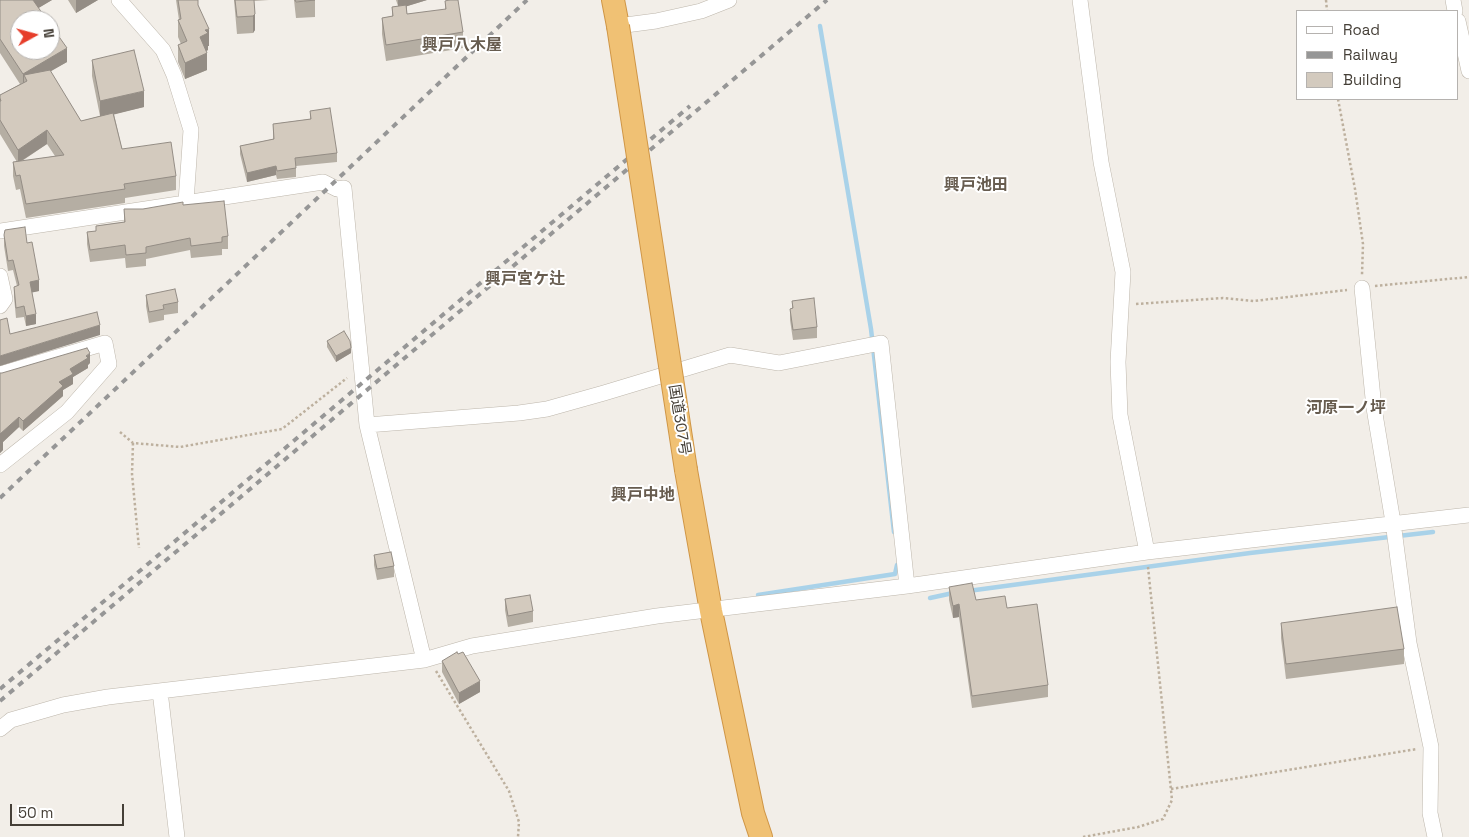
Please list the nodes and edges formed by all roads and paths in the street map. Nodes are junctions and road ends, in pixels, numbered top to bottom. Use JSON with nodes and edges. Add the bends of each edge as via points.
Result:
{"nodes":[{"id":1,"x":120,"y":0,"type":"edge"},
{"id":2,"x":614,"y":0,"type":"edge"},
{"id":3,"x":729,"y":0,"type":"edge"},
{"id":4,"x":1080,"y":0,"type":"edge"},
{"id":5,"x":618,"y":26,"type":"junction"},
{"id":6,"x":1459,"y":26,"type":"edge"},
{"id":7,"x":1469,"y":71,"type":"edge"},
{"id":8,"x":1338,"y":100,"type":"edge"},
{"id":9,"x":186,"y":202,"type":"junction"},
{"id":10,"x":0,"y":231,"type":"edge"},
{"id":11,"x":0,"y":276,"type":"edge"},
{"id":12,"x":1469,"y":277,"type":"edge"},
{"id":13,"x":1362,"y":288,"type":"junction"},
{"id":14,"x":1123,"y":302,"type":"junction"},
{"id":15,"x":0,"y":306,"type":"edge"},
{"id":16,"x":360,"y":367,"type":"junction"},
{"id":17,"x":0,"y":374,"type":"edge"},
{"id":18,"x":367,"y":425,"type":"junction"},
{"id":19,"x":120,"y":432,"type":"dead end"},
{"id":20,"x":133,"y":443,"type":"junction"},
{"id":21,"x":0,"y":465,"type":"edge"},
{"id":22,"x":1469,"y":515,"type":"edge"},
{"id":23,"x":1393,"y":522,"type":"junction"},
{"id":24,"x":138,"y":548,"type":"dead end"},
{"id":25,"x":1146,"y":552,"type":"junction"},
{"id":26,"x":907,"y":586,"type":"junction"},
{"id":27,"x":712,"y":611,"type":"junction"},
{"id":28,"x":428,"y":659,"type":"junction"},
{"id":29,"x":160,"y":691,"type":"junction"},
{"id":30,"x":0,"y":729,"type":"edge"},
{"id":31,"x":1430,"y":747,"type":"junction"},
{"id":32,"x":1171,"y":788,"type":"junction"},
{"id":33,"x":178,"y":837,"type":"edge"},
{"id":34,"x":518,"y":837,"type":"edge"},
{"id":35,"x":761,"y":837,"type":"edge"},
{"id":36,"x":1082,"y":837,"type":"edge"},
{"id":37,"x":1435,"y":837,"type":"edge"}],
"edges":[{"from":1,"to":9,"type":"street","via":[[164,50],[174,75],[191,130]]},
{"from":2,"to":5,"type":"highway","name":"国道307号"},
{"from":3,"to":5,"type":"street","via":[[702,11]]},
{"from":4,"to":14,"type":"street","via":[[1101,162],[1123,272]]},
{"from":5,"to":27,"type":"highway","name":"国道307号","bridge":true,"via":[[686,470]]},
{"from":6,"to":7,"type":"street"},
{"from":8,"to":13,"type":"path","via":[[1363,244]]},
{"from":9,"to":10,"type":"street"},
{"from":9,"to":16,"type":"street","via":[[323,182],[337,189],[344,188]]},
{"from":11,"to":15,"type":"street","via":[[5,299]]},
{"from":12,"to":13,"type":"path"},
{"from":13,"to":14,"type":"path","via":[[1254,301],[1223,298]]},
{"from":13,"to":23,"type":"street","via":[[1374,408]]},
{"from":14,"to":25,"type":"street","via":[[1118,362],[1120,415]]},
{"from":16,"to":18,"type":"street"},
{"from":16,"to":20,"type":"path","via":[[282,429],[180,447]]},
{"from":17,"to":21,"type":"street","via":[[105,342],[109,364],[67,412]]},
{"from":18,"to":26,"type":"street","via":[[520,414],[604,393],[730,355],[779,363],[881,343]]},
{"from":18,"to":28,"type":"street"},
{"from":19,"to":20,"type":"path"},
{"from":20,"to":24,"type":"path"},
{"from":22,"to":23,"type":"street"},
{"from":23,"to":25,"type":"street"},
{"from":23,"to":31,"type":"street","via":[[1409,643]]},
{"from":25,"to":26,"type":"street"},
{"from":25,"to":32,"type":"path"},
{"from":26,"to":27,"type":"street"},
{"from":27,"to":28,"type":"street","via":[[657,616],[472,646]]},
{"from":27,"to":35,"type":"highway","name":"国道307号","via":[[753,813]]},
{"from":28,"to":29,"type":"street"},
{"from":28,"to":34,"type":"path","via":[[509,791],[519,822]]},
{"from":29,"to":30,"type":"street","via":[[63,705],[12,720]]},
{"from":29,"to":33,"type":"street"},
{"from":31,"to":32,"type":"path"},
{"from":31,"to":37,"type":"street","via":[[1430,814]]},
{"from":32,"to":36,"type":"path","via":[[1172,800],[1163,819]]}]}
